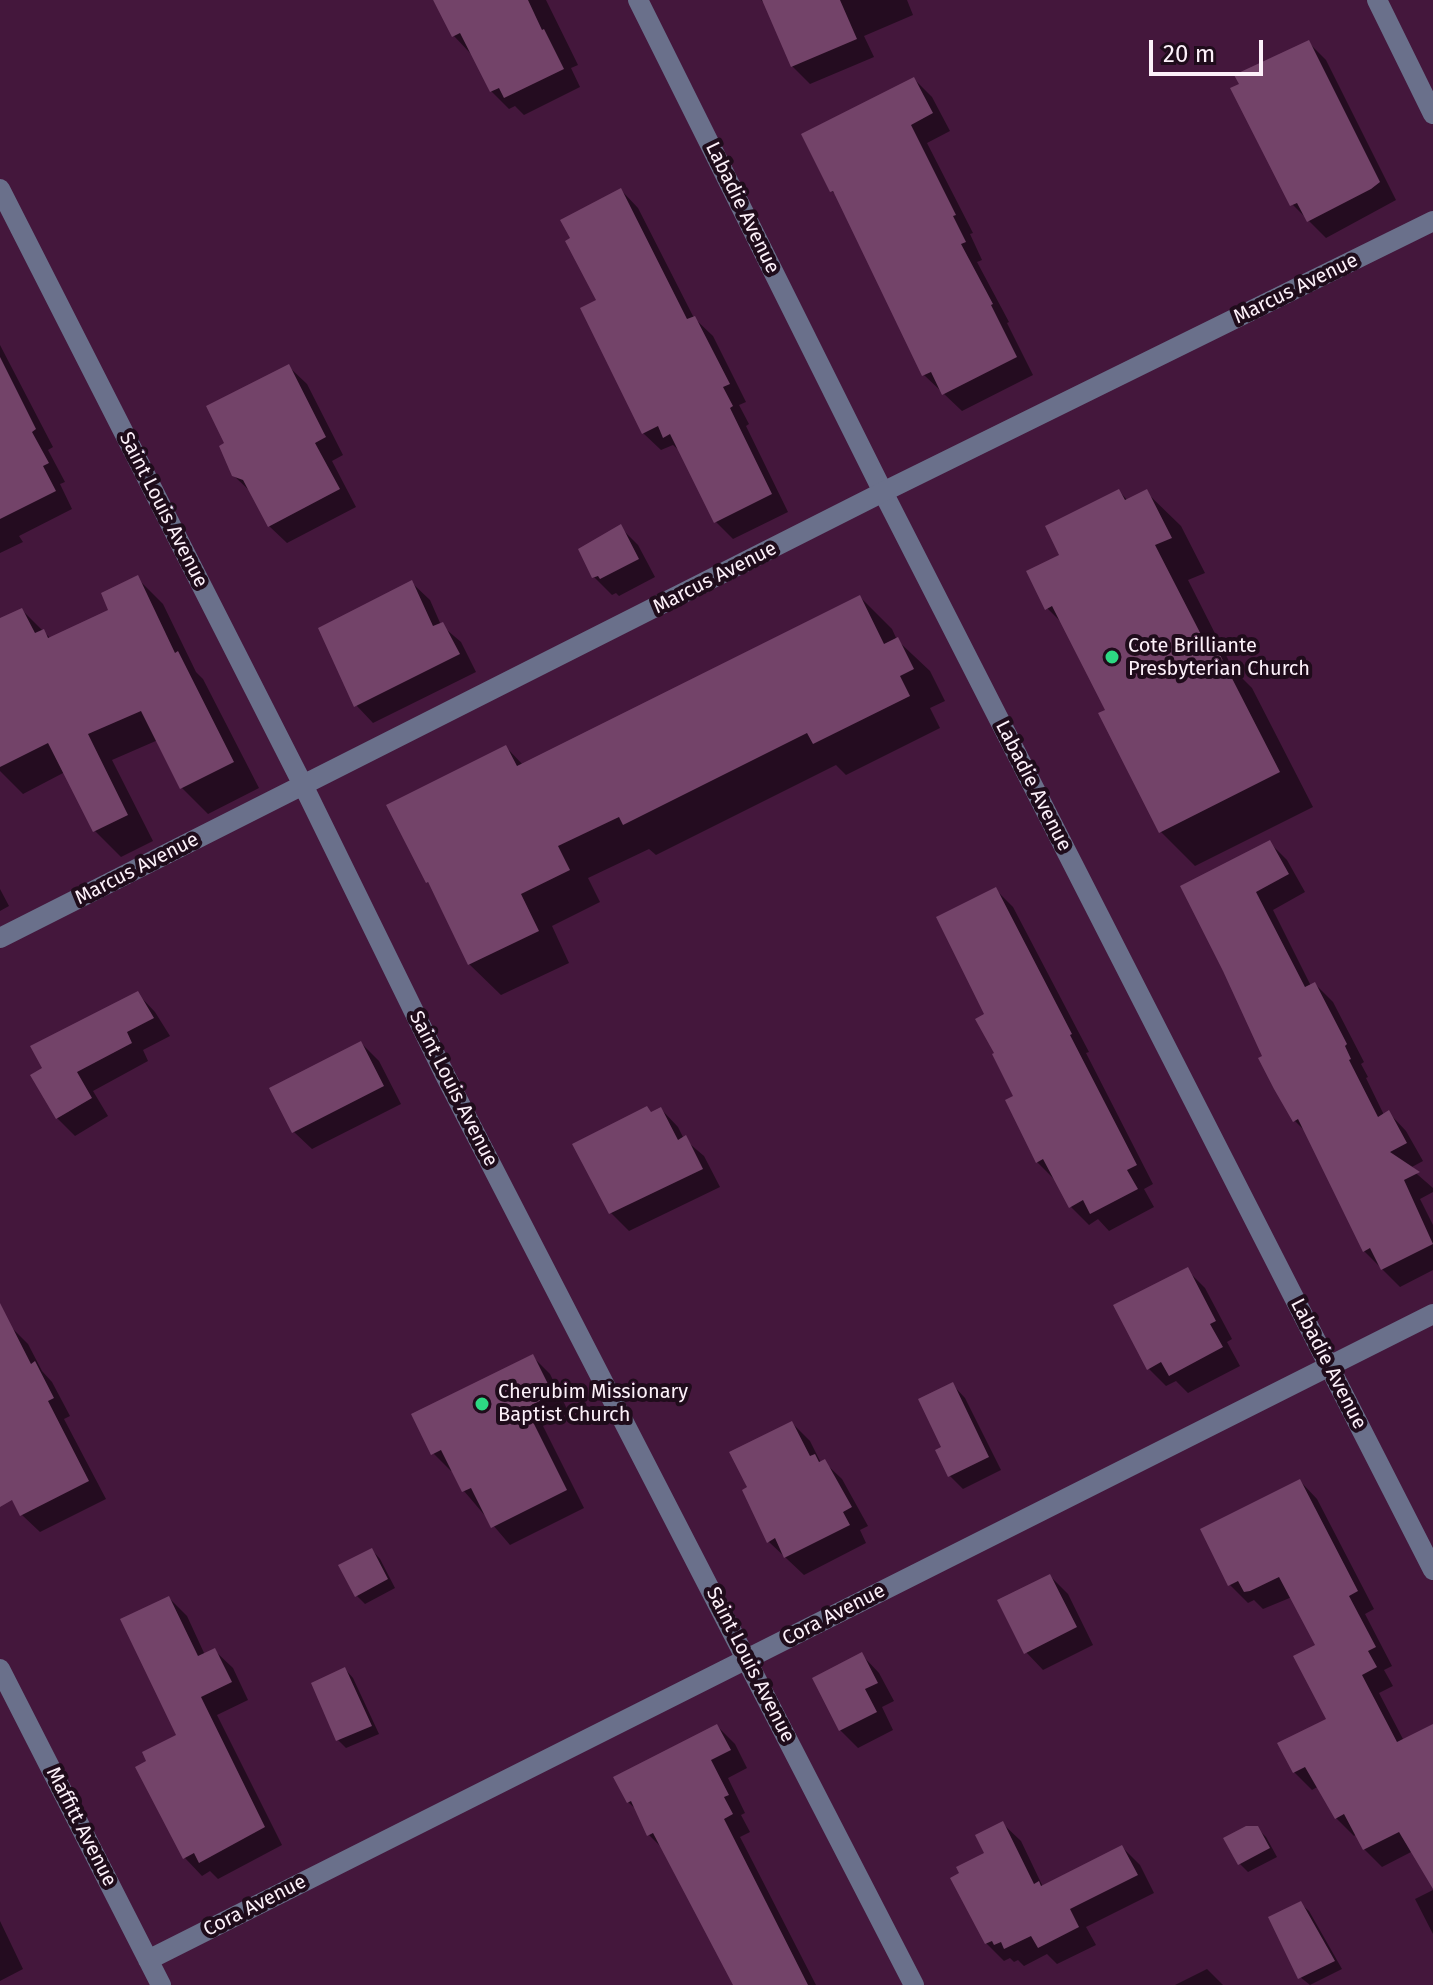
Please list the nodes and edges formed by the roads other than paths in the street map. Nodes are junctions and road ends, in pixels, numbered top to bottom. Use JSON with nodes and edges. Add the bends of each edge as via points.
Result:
{"nodes":[{"id":1,"x":638,"y":0,"type":"edge"},
{"id":2,"x":1377,"y":0,"type":"edge"},
{"id":3,"x":1433,"y":114,"type":"edge"},
{"id":4,"x":0,"y":189,"type":"edge"},
{"id":5,"x":1433,"y":221,"type":"edge"},
{"id":6,"x":883,"y":492,"type":"junction"},
{"id":7,"x":304,"y":787,"type":"junction"},
{"id":8,"x":0,"y":938,"type":"edge"},
{"id":9,"x":1433,"y":1314,"type":"edge"},
{"id":10,"x":1329,"y":1367,"type":"junction"},
{"id":11,"x":1433,"y":1570,"type":"edge"},
{"id":12,"x":747,"y":1659,"type":"junction"},
{"id":13,"x":0,"y":1669,"type":"edge"},
{"id":14,"x":148,"y":1960,"type":"junction"},
{"id":15,"x":161,"y":1985,"type":"edge"},
{"id":16,"x":914,"y":1985,"type":"edge"}],
"edges":[{"from":1,"to":6,"type":"street","name":"Labadie Avenue"},
{"from":2,"to":3,"type":"street"},
{"from":4,"to":7,"type":"street","name":"Saint Louis Avenue"},
{"from":5,"to":6,"type":"street","name":"Marcus Avenue"},
{"from":6,"to":7,"type":"street","name":"Marcus Avenue"},
{"from":6,"to":10,"type":"street","name":"Labadie Avenue"},
{"from":7,"to":8,"type":"street","name":"Marcus Avenue"},
{"from":7,"to":12,"type":"street","name":"Saint Louis Avenue","via":[[446,1077]]},
{"from":9,"to":10,"type":"street","name":"Cora Avenue"},
{"from":10,"to":11,"type":"street","name":"Labadie Avenue"},
{"from":10,"to":12,"type":"street","name":"Cora Avenue"},
{"from":12,"to":14,"type":"street","name":"Cora Avenue"},
{"from":12,"to":16,"type":"street","name":"Saint Louis Avenue"},
{"from":13,"to":14,"type":"street","name":"Maffitt Avenue"},
{"from":14,"to":15,"type":"street","name":"Maffitt Avenue"}]}
